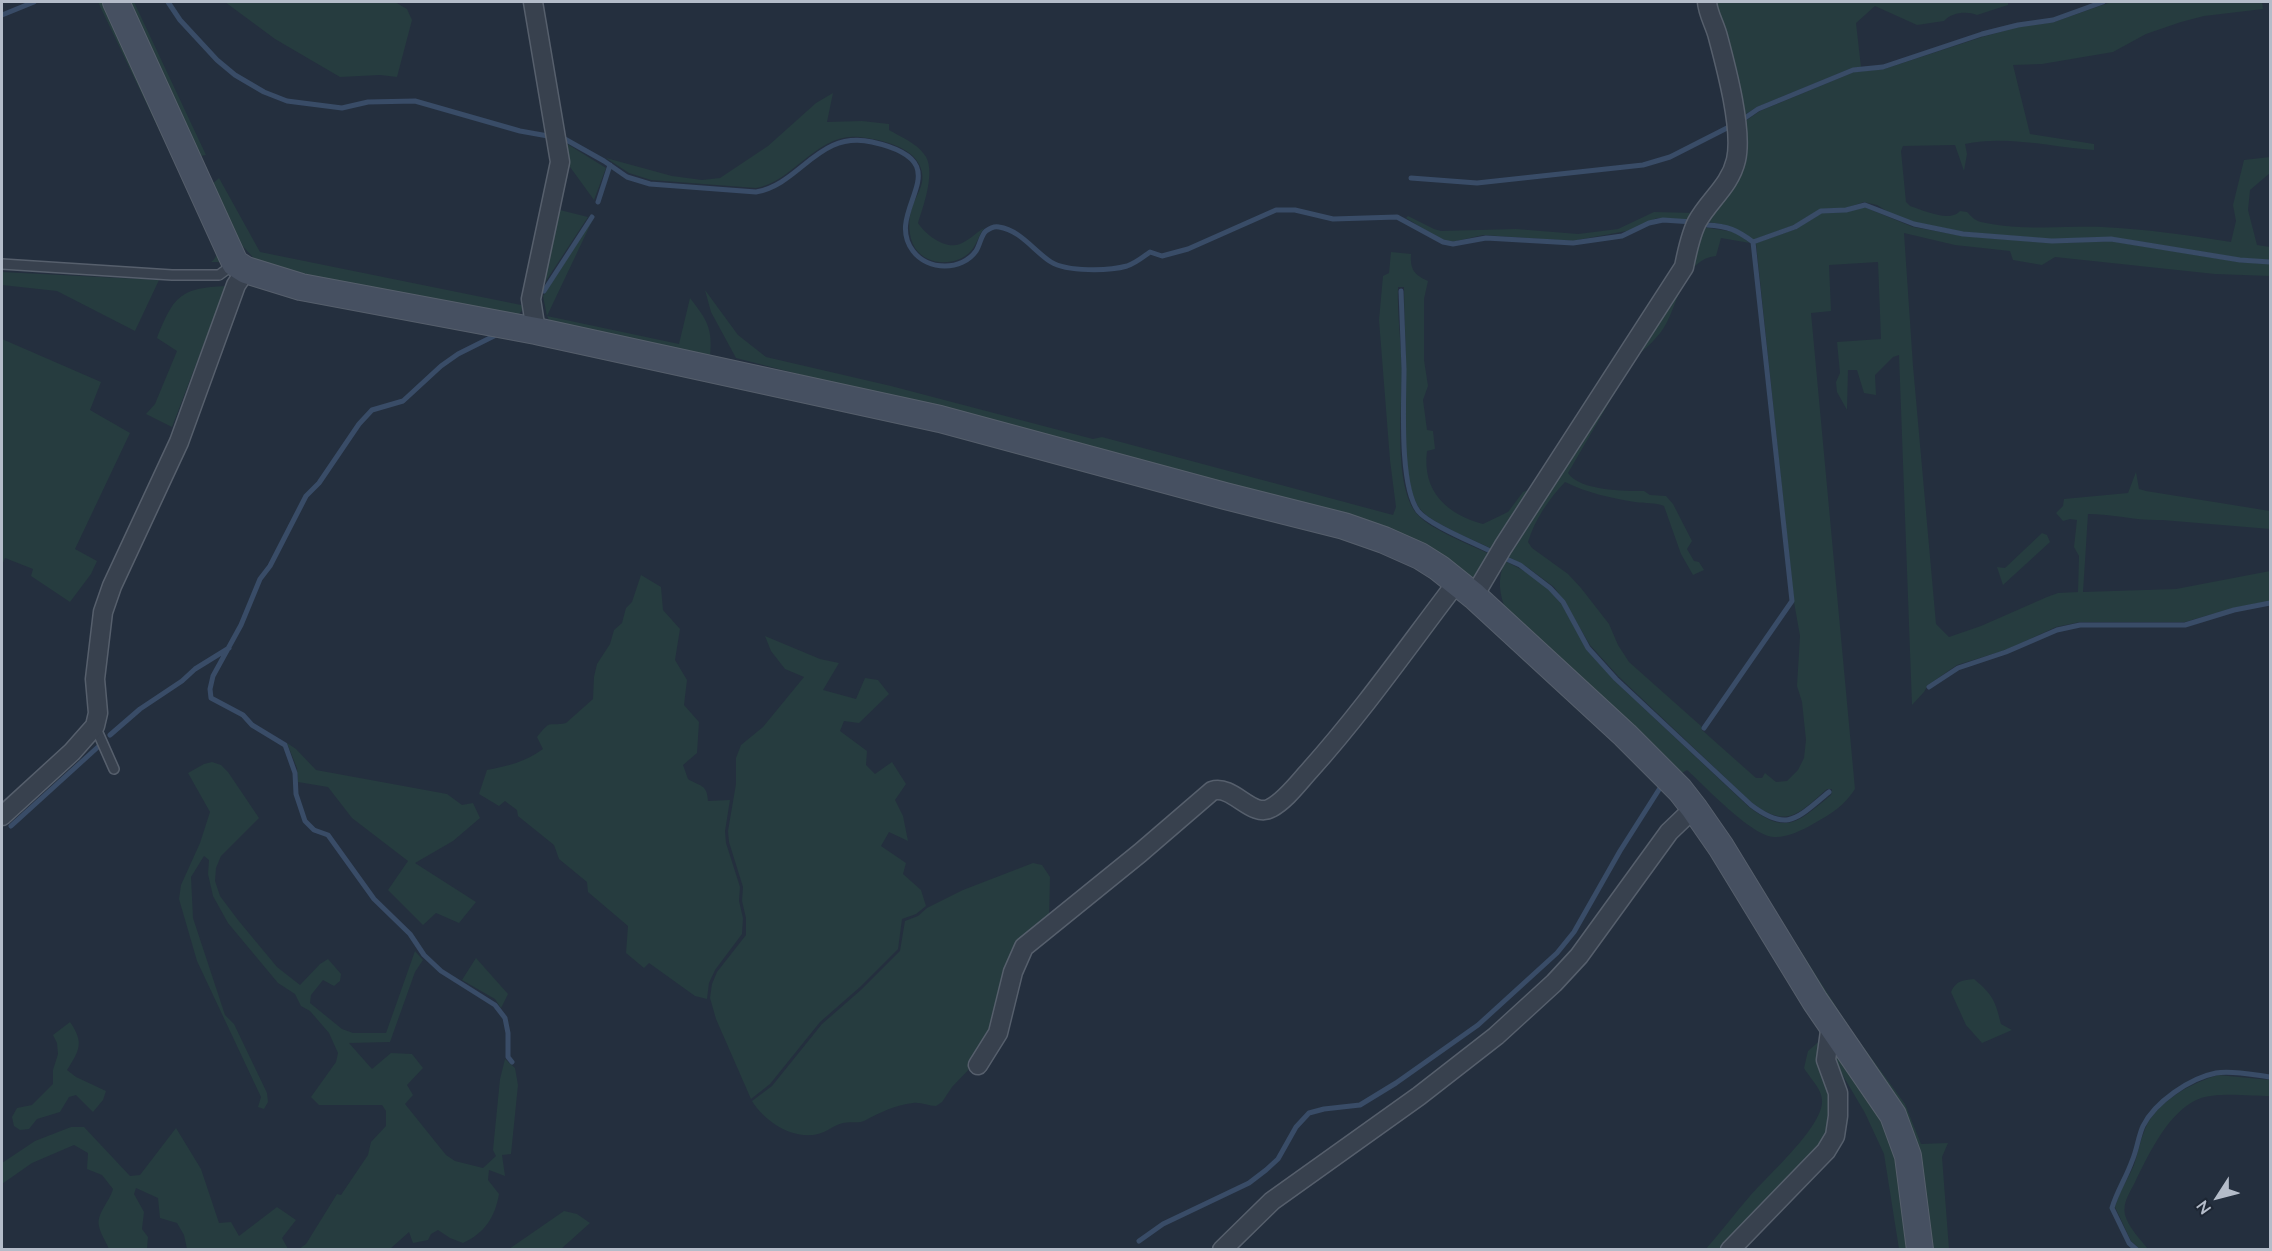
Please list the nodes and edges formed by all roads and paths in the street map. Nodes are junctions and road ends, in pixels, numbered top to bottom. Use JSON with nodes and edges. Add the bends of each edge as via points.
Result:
{"nodes":[{"id":1,"x":116,"y":2,"type":"edge"},
{"id":2,"x":533,"y":2,"type":"edge"},
{"id":3,"x":1707,"y":2,"type":"edge"},
{"id":4,"x":2,"y":264,"type":"edge"},
{"id":5,"x":241,"y":266,"type":"junction"},
{"id":6,"x":536,"y":331,"type":"junction"},
{"id":7,"x":1466,"y":589,"type":"junction"},
{"id":8,"x":95,"y":726,"type":"junction"},
{"id":9,"x":114,"y":769,"type":"dead end"},
{"id":10,"x":1694,"y":808,"type":"junction"},
{"id":11,"x":2,"y":816,"type":"edge"},
{"id":12,"x":1831,"y":1024,"type":"junction"},
{"id":13,"x":978,"y":1065,"type":"dead end"},
{"id":14,"x":1222,"y":1250,"type":"edge"},
{"id":15,"x":1730,"y":1250,"type":"edge"},
{"id":16,"x":1920,"y":1250,"type":"edge"}],
"edges":[{"from":1,"to":5,"type":"main road"},
{"from":2,"to":6,"type":"street","via":[[560,162],[531,299]]},
{"from":3,"to":7,"type":"street","via":[[1734,114],[1738,145],[1731,175],[1698,221],[1684,267],[1503,547]]},
{"from":4,"to":5,"type":"lane","via":[[219,276]]},
{"from":5,"to":6,"type":"main road","via":[[301,287]]},
{"from":5,"to":8,"type":"street","via":[[179,442],[103,612],[95,679]]},
{"from":6,"to":7,"type":"main road","via":[[940,419],[1344,526],[1403,548]]},
{"from":7,"to":10,"type":"main road","via":[[1625,735]]},
{"from":7,"to":13,"type":"street","via":[[1295,787],[1272,808],[1255,808],[1226,791],[1212,791],[1024,947],[1013,972],[998,1033]]},
{"from":8,"to":9,"type":"lane"},
{"from":8,"to":11,"type":"street"},
{"from":10,"to":12,"type":"main road"},
{"from":10,"to":14,"type":"street","via":[[1669,832],[1579,956],[1554,983],[1496,1036],[1419,1096],[1272,1201]]},
{"from":12,"to":15,"type":"street","via":[[1826,1060],[1838,1093],[1835,1136],[1826,1151]]},
{"from":12,"to":16,"type":"main road","via":[[1887,1106],[1901,1135],[1908,1156]]}]}
